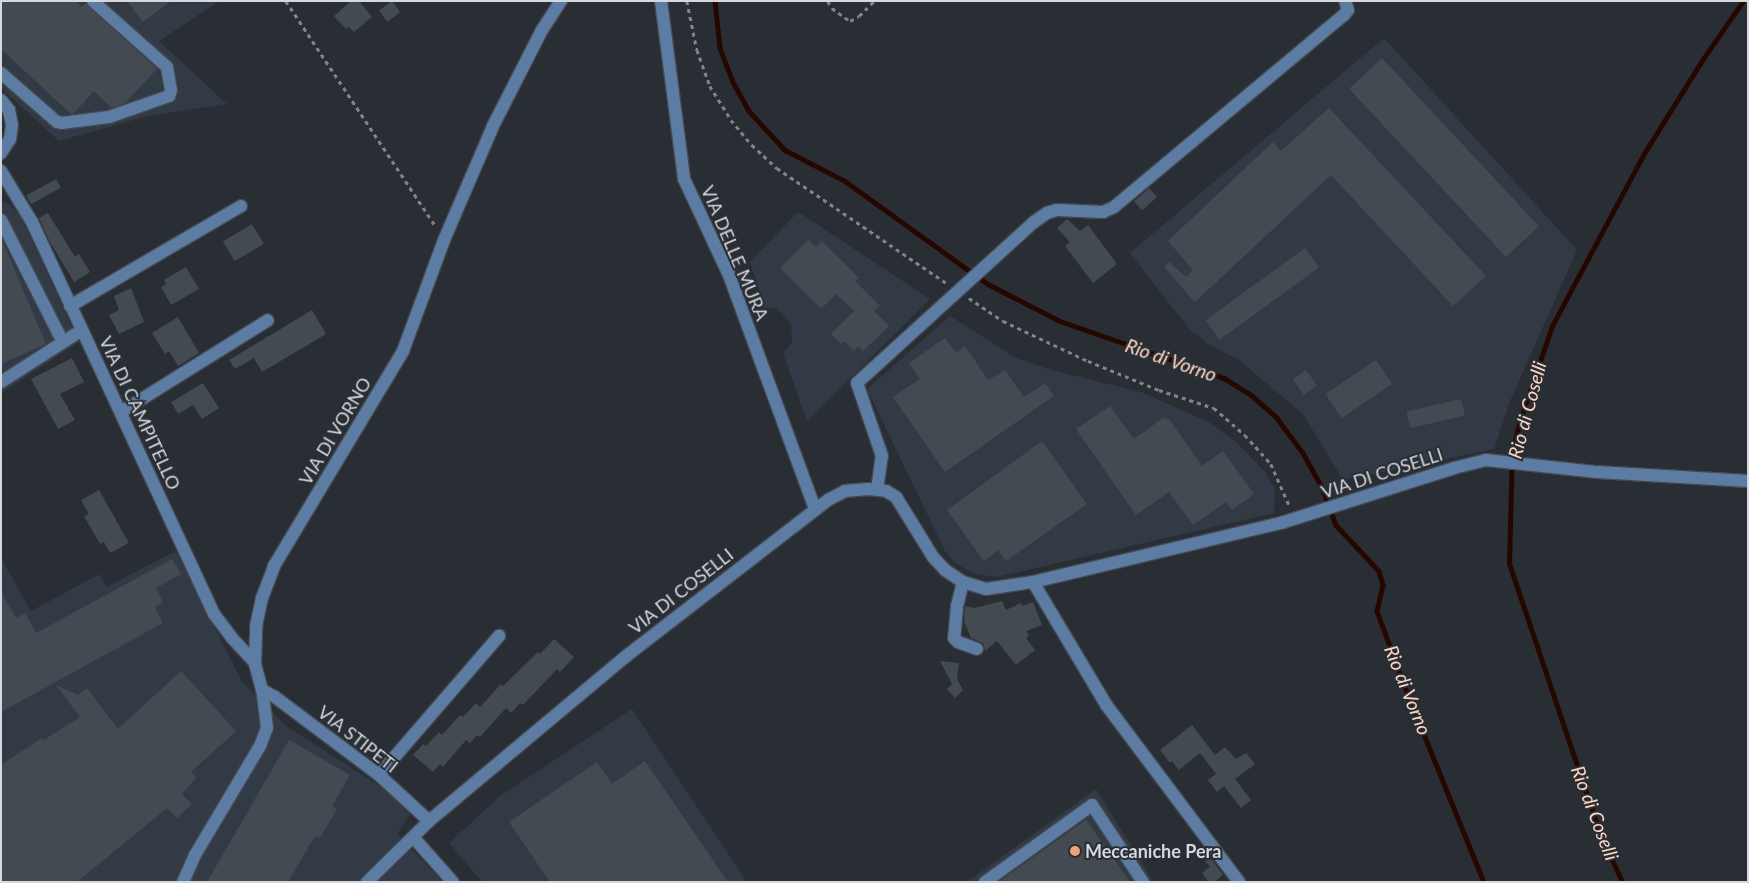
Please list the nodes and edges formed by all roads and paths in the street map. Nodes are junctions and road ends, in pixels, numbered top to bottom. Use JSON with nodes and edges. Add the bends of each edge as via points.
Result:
{"nodes":[{"id":1,"x":93,"y":1,"type":"edge"},
{"id":2,"x":286,"y":1,"type":"edge"},
{"id":3,"x":561,"y":1,"type":"edge"},
{"id":4,"x":661,"y":1,"type":"edge"},
{"id":5,"x":687,"y":1,"type":"edge"},
{"id":6,"x":828,"y":1,"type":"edge"},
{"id":7,"x":874,"y":1,"type":"edge"},
{"id":8,"x":1345,"y":1,"type":"edge"},
{"id":9,"x":1,"y":72,"type":"edge"},
{"id":10,"x":1,"y":100,"type":"edge"},
{"id":11,"x":1,"y":153,"type":"edge"},
{"id":12,"x":1,"y":171,"type":"edge"},
{"id":13,"x":241,"y":206,"type":"dead end"},
{"id":14,"x":1,"y":220,"type":"edge"},
{"id":15,"x":444,"y":240,"type":"junction"},
{"id":16,"x":958,"y":291,"type":"junction"},
{"id":17,"x":70,"y":306,"type":"junction"},
{"id":18,"x":268,"y":320,"type":"dead end"},
{"id":19,"x":82,"y":330,"type":"junction"},
{"id":20,"x":63,"y":342,"type":"junction"},
{"id":21,"x":1,"y":382,"type":"edge"},
{"id":22,"x":120,"y":412,"type":"junction"},
{"id":23,"x":1748,"y":481,"type":"edge"},
{"id":24,"x":877,"y":490,"type":"junction"},
{"id":25,"x":815,"y":509,"type":"junction"},
{"id":26,"x":1295,"y":519,"type":"junction"},
{"id":27,"x":963,"y":582,"type":"junction"},
{"id":28,"x":1033,"y":582,"type":"junction"},
{"id":29,"x":499,"y":636,"type":"dead end"},
{"id":30,"x":977,"y":649,"type":"dead end"},
{"id":31,"x":255,"y":663,"type":"junction"},
{"id":32,"x":262,"y":690,"type":"junction"},
{"id":33,"x":379,"y":775,"type":"junction"},
{"id":34,"x":429,"y":821,"type":"junction"},
{"id":35,"x":413,"y":837,"type":"junction"},
{"id":36,"x":183,"y":882,"type":"edge"},
{"id":37,"x":367,"y":882,"type":"edge"},
{"id":38,"x":453,"y":882,"type":"edge"},
{"id":39,"x":985,"y":882,"type":"edge"},
{"id":40,"x":1143,"y":882,"type":"edge"},
{"id":41,"x":1239,"y":882,"type":"edge"}],
"edges":[{"from":1,"to":9,"type":"street","via":[[167,67],[169,96],[108,117],[62,123]]},
{"from":2,"to":15,"type":"path"},
{"from":3,"to":15,"type":"street","name":"VIA DI VORNO","via":[[510,89]]},
{"from":4,"to":25,"type":"street","name":"VIA DELLE MURA","via":[[684,178],[729,275]]},
{"from":5,"to":16,"type":"path","via":[[697,50],[710,86],[731,120],[752,145],[777,168]]},
{"from":6,"to":7,"type":"path","via":[[850,21]]},
{"from":8,"to":16,"type":"street","via":[[1348,10],[1344,15],[1114,206],[1104,212],[1057,210],[1047,213]]},
{"from":10,"to":11,"type":"street","via":[[9,110],[12,125],[10,139]]},
{"from":12,"to":17,"type":"street","name":"VIA DI CAMPITELLO","via":[[32,222]]},
{"from":13,"to":17,"type":"street"},
{"from":14,"to":20,"type":"street"},
{"from":15,"to":31,"type":"street","name":"VIA DI VORNO","via":[[403,351],[274,566],[256,626]]},
{"from":16,"to":24,"type":"street","via":[[857,383],[882,456]]},
{"from":16,"to":26,"type":"path","via":[[1003,321],[1088,361],[1214,408],[1271,464]]},
{"from":17,"to":19,"type":"street","name":"VIA DI CAMPITELLO"},
{"from":18,"to":22,"type":"street"},
{"from":19,"to":20,"type":"street"},
{"from":19,"to":22,"type":"street","name":"VIA DI CAMPITELLO"},
{"from":20,"to":21,"type":"street"},
{"from":22,"to":31,"type":"street","name":"VIA DI CAMPITELLO","via":[[214,614]]},
{"from":23,"to":26,"type":"street","name":"VIA DI COSELLI","via":[[1598,472],[1486,460]]},
{"from":24,"to":25,"type":"street","name":"VIA DI COSELLI","via":[[845,491]]},
{"from":24,"to":27,"type":"street","name":"VIA DI COSELLI","via":[[896,497],[934,557],[945,570]]},
{"from":25,"to":34,"type":"street","name":"VIA DI COSELLI","via":[[626,657]]},
{"from":26,"to":28,"type":"street","name":"VIA DI COSELLI"},
{"from":27,"to":28,"type":"street","name":"VIA DI COSELLI","via":[[986,589]]},
{"from":27,"to":30,"type":"street","via":[[954,638]]},
{"from":28,"to":41,"type":"street","via":[[1107,706]]},
{"from":29,"to":33,"type":"street"},
{"from":31,"to":32,"type":"street","name":"VIA DI VORNO"},
{"from":32,"to":33,"type":"street","name":"VIA STIPETI"},
{"from":32,"to":36,"type":"street","name":"VIA DI VORNO","via":[[267,728],[260,746]]},
{"from":33,"to":34,"type":"street","name":"VIA STIPETI"},
{"from":34,"to":35,"type":"street","name":"VIA DI COSELLI"},
{"from":35,"to":37,"type":"street","name":"VIA DI COSELLI"},
{"from":35,"to":38,"type":"street"},
{"from":39,"to":40,"type":"street","via":[[1092,805]]}]}
